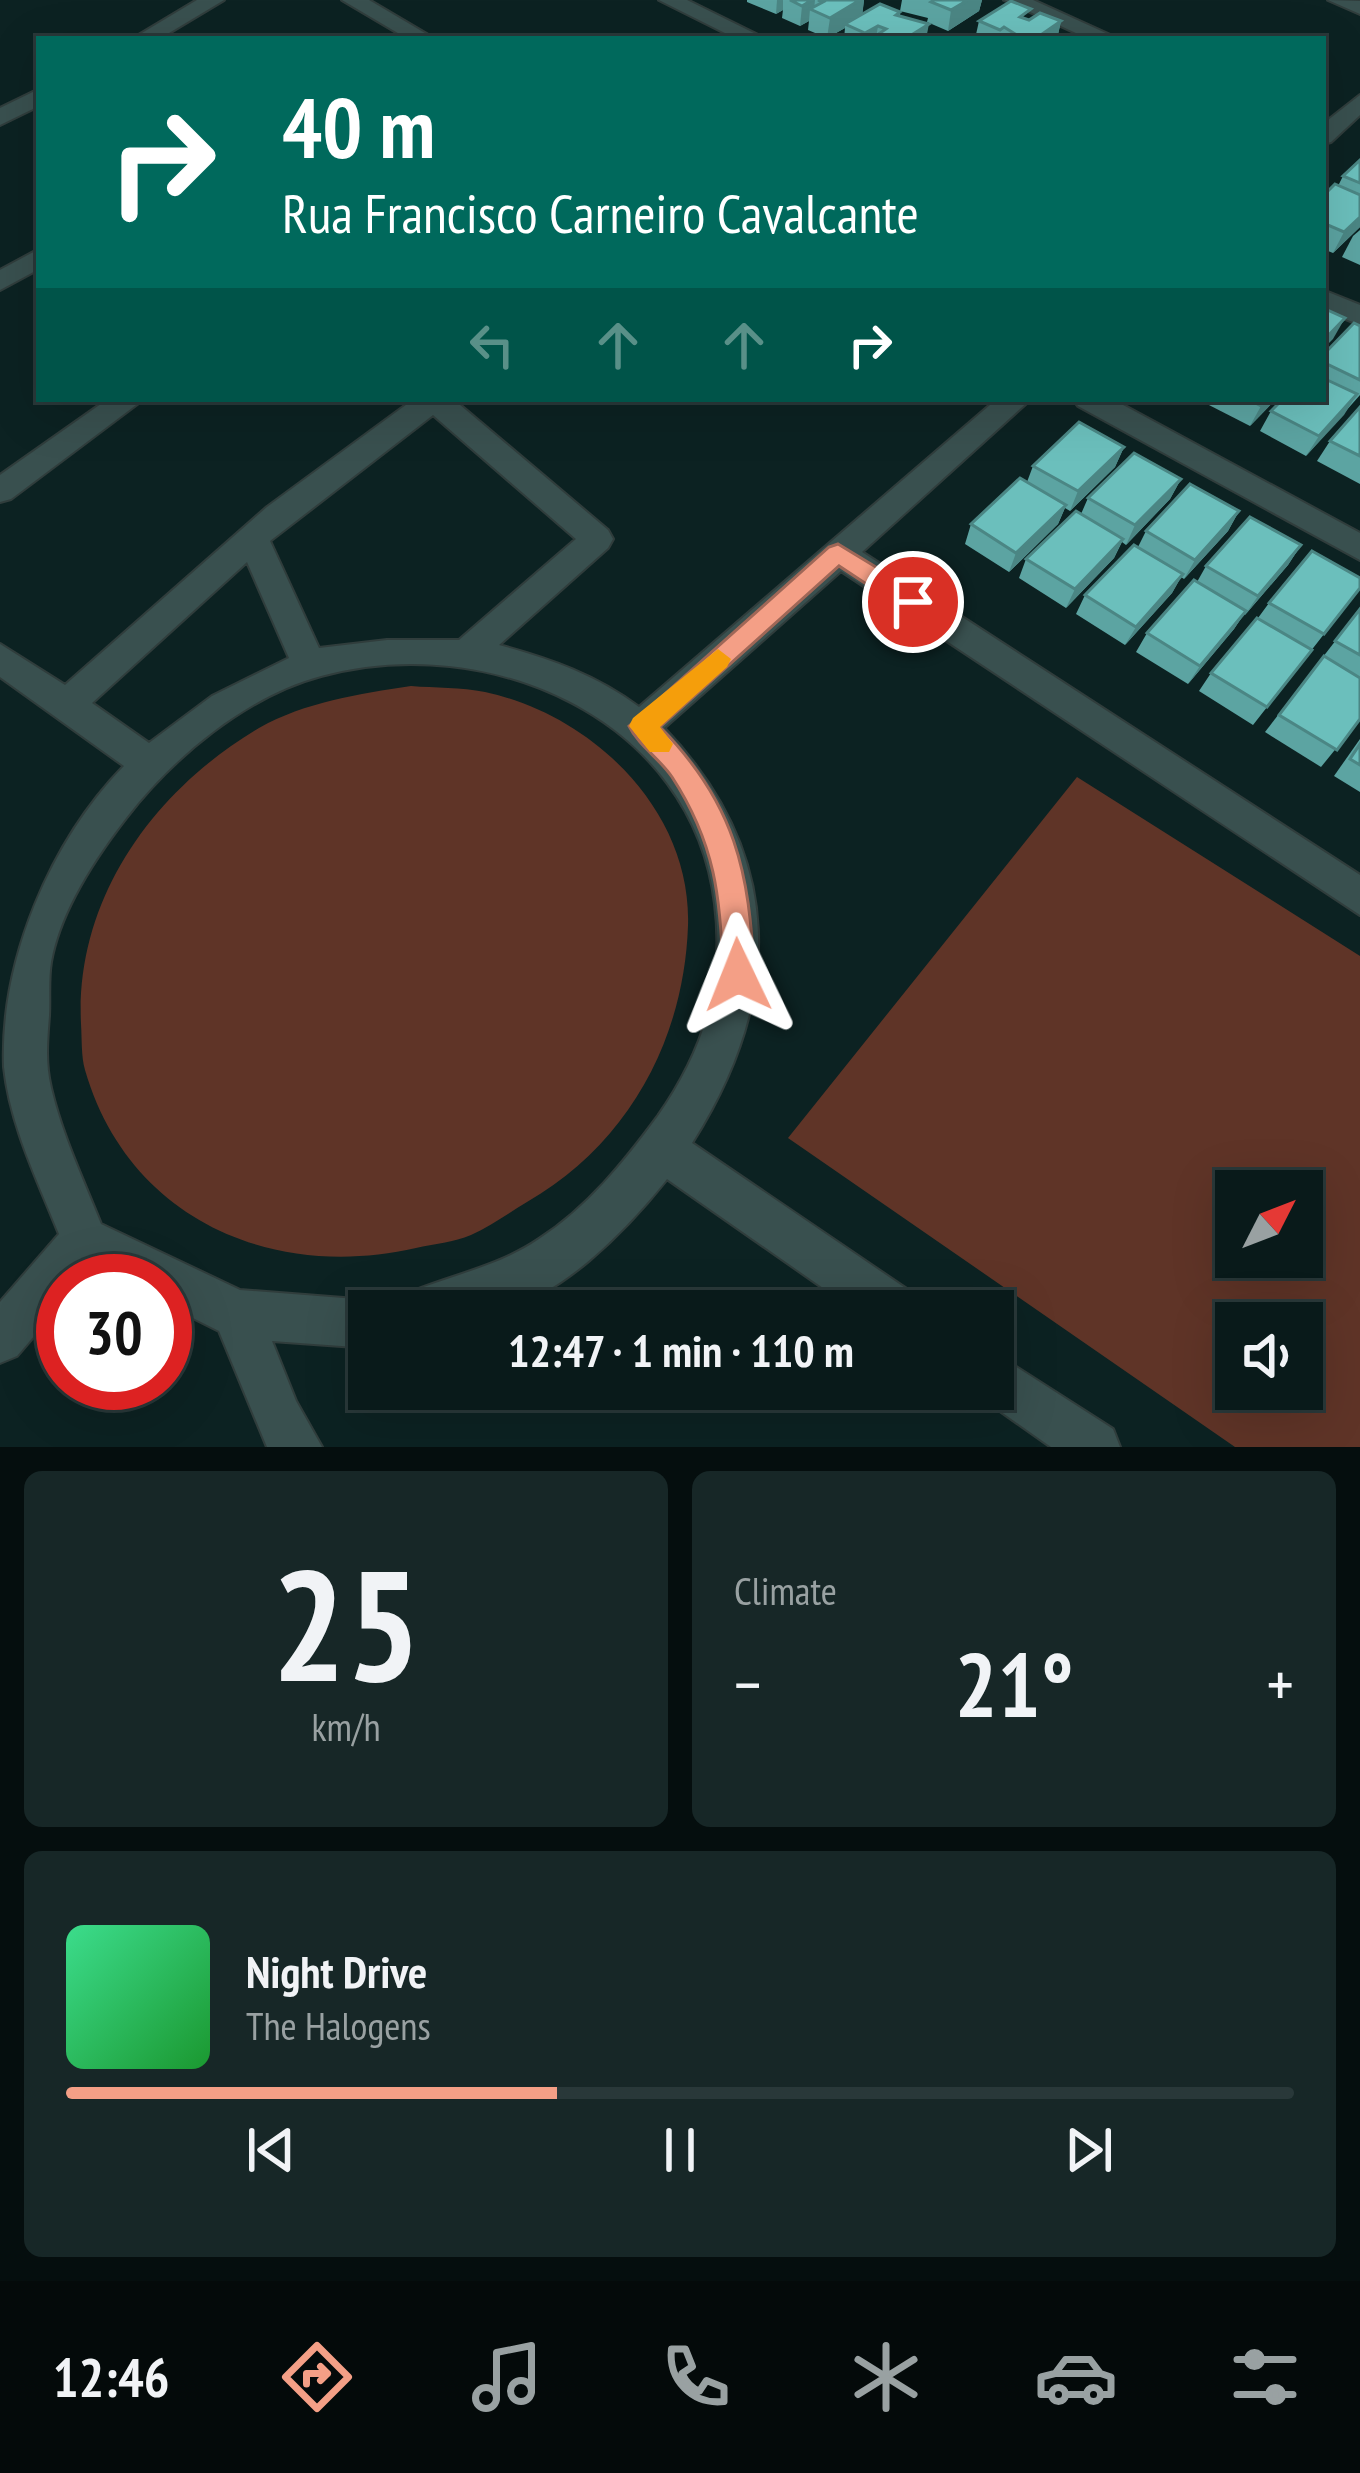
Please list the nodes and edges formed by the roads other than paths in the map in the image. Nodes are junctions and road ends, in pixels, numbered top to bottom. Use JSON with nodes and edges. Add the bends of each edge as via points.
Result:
{"nodes":[{"id":1,"x":213,"y":0,"type":"edge"},
{"id":2,"x":353,"y":0,"type":"edge"},
{"id":3,"x":670,"y":0,"type":"edge"},
{"id":4,"x":1015,"y":0,"type":"edge"},
{"id":5,"x":1339,"y":0,"type":"edge"},
{"id":6,"x":1360,"y":8,"type":"edge"},
{"id":7,"x":391,"y":33,"type":"edge"},
{"id":8,"x":147,"y":36,"type":"edge"},
{"id":9,"x":748,"y":36,"type":"edge"},
{"id":10,"x":1101,"y":36,"type":"edge"},
{"id":11,"x":36,"y":98,"type":"edge"},
{"id":12,"x":1360,"y":102,"type":"edge"},
{"id":13,"x":0,"y":118,"type":"edge"},
{"id":14,"x":1326,"y":131,"type":"edge"},
{"id":15,"x":1326,"y":132,"type":"edge"},
{"id":16,"x":1360,"y":143,"type":"edge"},
{"id":17,"x":36,"y":259,"type":"edge"},
{"id":18,"x":0,"y":282,"type":"edge"},
{"id":19,"x":1326,"y":300,"type":"edge"},
{"id":20,"x":1360,"y":316,"type":"edge"},
{"id":21,"x":126,"y":402,"type":"edge"},
{"id":22,"x":430,"y":402,"type":"edge"},
{"id":23,"x":437,"y":402,"type":"edge"},
{"id":24,"x":1013,"y":402,"type":"edge"},
{"id":25,"x":1093,"y":402,"type":"edge"},
{"id":26,"x":0,"y":491,"type":"edge"},
{"id":27,"x":253,"y":537,"type":"junction"},
{"id":28,"x":1360,"y":548,"type":"edge"},
{"id":29,"x":838,"y":553,"type":"junction"},
{"id":30,"x":466,"y":654,"type":"junction"},
{"id":31,"x":0,"y":658,"type":"edge"},
{"id":32,"x":309,"y":665,"type":"junction"},
{"id":33,"x":64,"y":706,"type":"junction"},
{"id":34,"x":642,"y":726,"type":"junction"},
{"id":35,"x":147,"y":762,"type":"junction"},
{"id":36,"x":1360,"y":897,"type":"edge"},
{"id":37,"x":12,"y":1070,"type":"edge"},
{"id":38,"x":664,"y":1150,"type":"junction"},
{"id":39,"x":85,"y":1240,"type":"junction"},
{"id":40,"x":496,"y":1290,"type":"edge"},
{"id":41,"x":867,"y":1290,"type":"edge"},
{"id":42,"x":237,"y":1314,"type":"junction"},
{"id":43,"x":348,"y":1322,"type":"edge"},
{"id":44,"x":0,"y":1339,"type":"edge"},
{"id":45,"x":1014,"y":1391,"type":"edge"},
{"id":46,"x":297,"y":1447,"type":"edge"},
{"id":47,"x":1095,"y":1447,"type":"edge"}],
"edges":[{"from":1,"to":8,"type":"street"},
{"from":2,"to":7,"type":"street"},
{"from":3,"to":9,"type":"street"},
{"from":4,"to":10,"type":"street"},
{"from":5,"to":6,"type":"street"},
{"from":11,"to":13,"type":"street"},
{"from":12,"to":14,"type":"street"},
{"from":15,"to":16,"type":"street"},
{"from":17,"to":18,"type":"street"},
{"from":19,"to":20,"type":"street"},
{"from":21,"to":26,"type":"street"},
{"from":22,"to":27,"type":"street"},
{"from":23,"to":30,"type":"street","via":[[597,539]]},
{"from":24,"to":29,"type":"street"},
{"from":25,"to":28,"type":"street"},
{"from":27,"to":32,"type":"street"},
{"from":27,"to":33,"type":"street"},
{"from":29,"to":34,"type":"street"},
{"from":29,"to":36,"type":"street"},
{"from":30,"to":32,"type":"street","via":[[426,650]]},
{"from":30,"to":34,"type":"street","via":[[568,679]]},
{"from":31,"to":33,"type":"street"},
{"from":32,"to":35,"type":"street","via":[[205,719]]},
{"from":33,"to":35,"type":"street"},
{"from":34,"to":38,"type":"street","via":[[679,764],[715,825],[736,897],[738,975],[719,1059]]},
{"from":35,"to":37,"type":"street","via":[[74,855],[32,957]]},
{"from":37,"to":39,"type":"street"},
{"from":38,"to":40,"type":"street","via":[[594,1232]]},
{"from":38,"to":41,"type":"street"},
{"from":39,"to":42,"type":"street"},
{"from":39,"to":44,"type":"street"},
{"from":42,"to":43,"type":"street"},
{"from":42,"to":46,"type":"street","via":[[277,1418]]},
{"from":45,"to":47,"type":"street"}]}
